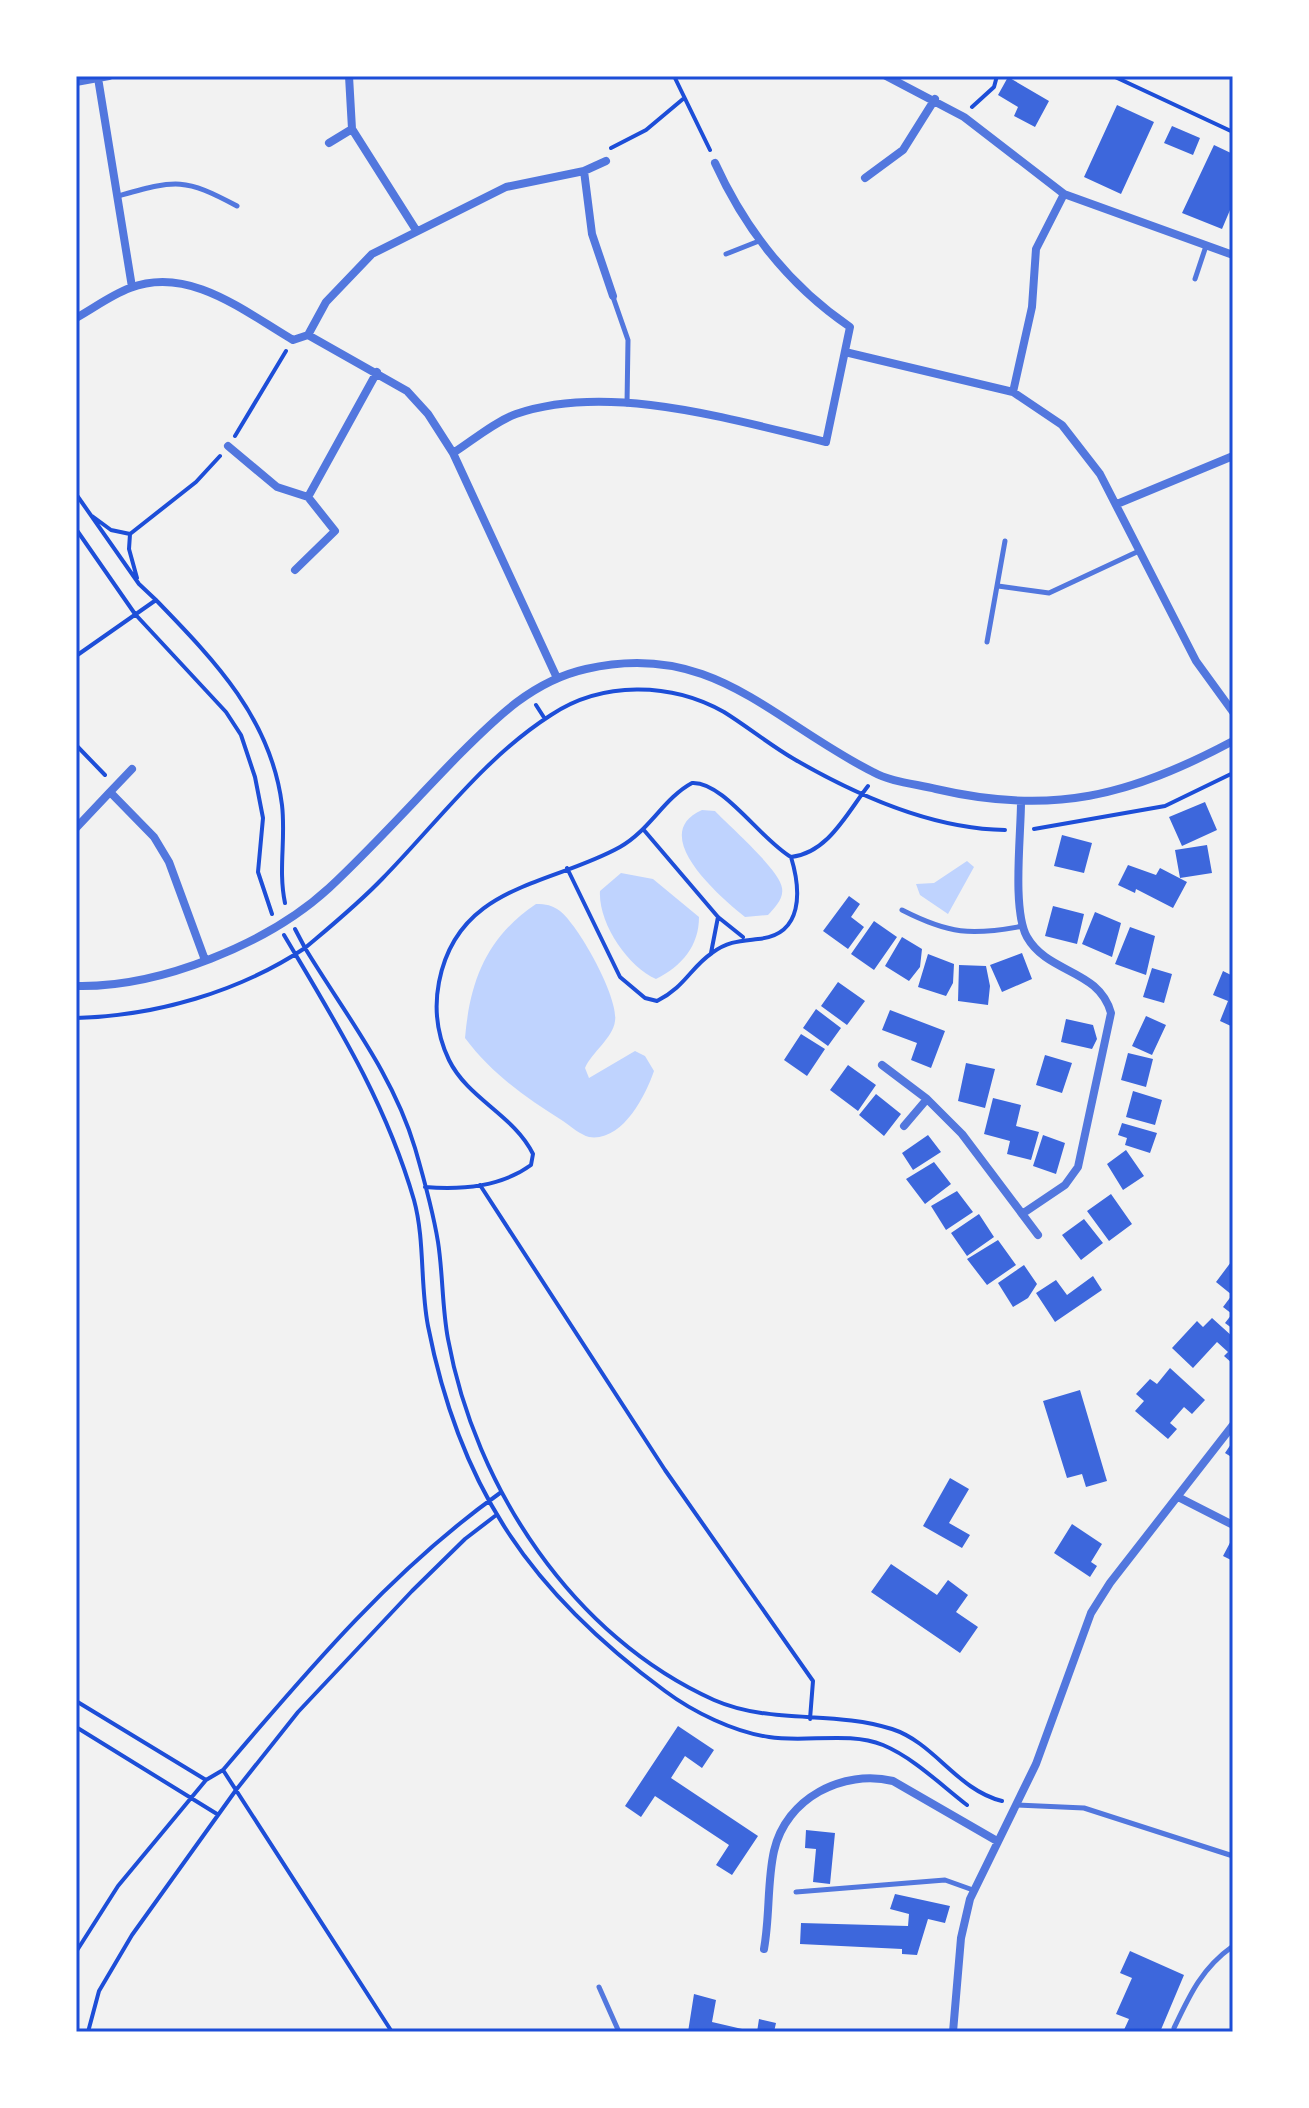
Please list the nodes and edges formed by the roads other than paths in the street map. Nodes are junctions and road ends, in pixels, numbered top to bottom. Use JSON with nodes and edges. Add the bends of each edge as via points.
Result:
{"nodes":[{"id":1,"x":109,"y":76,"type":"edge"},
{"id":2,"x":349,"y":76,"type":"edge"},
{"id":3,"x":886,"y":76,"type":"edge"},
{"id":4,"x":98,"y":78,"type":"junction"},
{"id":5,"x":76,"y":82,"type":"edge"},
{"id":6,"x":935,"y":99,"type":"junction"},
{"id":7,"x":352,"y":129,"type":"junction"},
{"id":8,"x":329,"y":143,"type":"dead end"},
{"id":9,"x":606,"y":161,"type":"dead end"},
{"id":10,"x":715,"y":163,"type":"road end"},
{"id":11,"x":584,"y":171,"type":"junction"},
{"id":12,"x":865,"y":178,"type":"dead end"},
{"id":13,"x":1064,"y":194,"type":"junction"},
{"id":14,"x":118,"y":196,"type":"junction"},
{"id":15,"x":237,"y":206,"type":"dead end"},
{"id":16,"x":416,"y":230,"type":"junction"},
{"id":17,"x":759,"y":241,"type":"junction"},
{"id":18,"x":1207,"y":245,"type":"junction"},
{"id":19,"x":726,"y":254,"type":"dead end"},
{"id":20,"x":1233,"y":255,"type":"edge"},
{"id":21,"x":1195,"y":279,"type":"dead end"},
{"id":22,"x":132,"y":287,"type":"junction"},
{"id":23,"x":613,"y":296,"type":"joint"},
{"id":24,"x":76,"y":318,"type":"edge"},
{"id":25,"x":308,"y":335,"type":"junction"},
{"id":26,"x":845,"y":352,"type":"junction"},
{"id":27,"x":377,"y":372,"type":"junction"},
{"id":28,"x":1013,"y":392,"type":"junction"},
{"id":29,"x":627,"y":405,"type":"junction"},
{"id":30,"x":228,"y":446,"type":"dead end"},
{"id":31,"x":453,"y":453,"type":"junction"},
{"id":32,"x":1233,"y":456,"type":"edge"},
{"id":33,"x":308,"y":497,"type":"junction"},
{"id":34,"x":1117,"y":504,"type":"junction"},
{"id":35,"x":1005,"y":541,"type":"dead end"},
{"id":36,"x":1140,"y":550,"type":"junction"},
{"id":37,"x":295,"y":570,"type":"dead end"},
{"id":38,"x":998,"y":586,"type":"junction"},
{"id":39,"x":987,"y":642,"type":"dead end"},
{"id":40,"x":557,"y":678,"type":"junction"},
{"id":41,"x":1233,"y":712,"type":"edge"},
{"id":42,"x":1233,"y":741,"type":"edge"},
{"id":43,"x":132,"y":769,"type":"dead end"},
{"id":44,"x":113,"y":789,"type":"junction"},
{"id":45,"x":1021,"y":802,"type":"junction"},
{"id":46,"x":76,"y":828,"type":"edge"},
{"id":47,"x":902,"y":910,"type":"dead end"},
{"id":48,"x":1023,"y":926,"type":"junction"},
{"id":49,"x":205,"y":960,"type":"junction"},
{"id":50,"x":76,"y":986,"type":"edge"},
{"id":51,"x":882,"y":1065,"type":"dead end"},
{"id":52,"x":927,"y":1099,"type":"junction"},
{"id":53,"x":904,"y":1126,"type":"dead end"},
{"id":54,"x":1022,"y":1214,"type":"junction"},
{"id":55,"x":1038,"y":1235,"type":"dead end"},
{"id":56,"x":1233,"y":1425,"type":"edge"},
{"id":57,"x":1178,"y":1497,"type":"junction"},
{"id":58,"x":1233,"y":1525,"type":"edge"},
{"id":59,"x":1016,"y":1805,"type":"junction"},
{"id":60,"x":997,"y":1841,"type":"junction"},
{"id":61,"x":1233,"y":1856,"type":"edge"},
{"id":62,"x":973,"y":1890,"type":"junction"},
{"id":63,"x":796,"y":1892,"type":"dead end"},
{"id":64,"x":1233,"y":1946,"type":"edge"},
{"id":65,"x":764,"y":1949,"type":"dead end"},
{"id":66,"x":599,"y":1987,"type":"dead end"},
{"id":67,"x":1174,"y":2028,"type":"dead end"},
{"id":68,"x":619,"y":2032,"type":"edge"},
{"id":69,"x":953,"y":2032,"type":"edge"}],
"edges":[{"from":1,"to":4,"type":"street"},
{"from":2,"to":7,"type":"street"},
{"from":3,"to":6,"type":"street"},
{"from":4,"to":5,"type":"street"},
{"from":4,"to":14,"type":"street"},
{"from":6,"to":12,"type":"street","via":[[903,150]]},
{"from":6,"to":13,"type":"street"},
{"from":7,"to":8,"type":"street"},
{"from":7,"to":16,"type":"street"},
{"from":9,"to":11,"type":"street"},
{"from":10,"to":17,"type":"street"},
{"from":11,"to":16,"type":"street","via":[[506,187]]},
{"from":11,"to":23,"type":"street","via":[[592,234]]},
{"from":13,"to":18,"type":"street"},
{"from":13,"to":28,"type":"street","via":[[1036,249],[1032,307]]},
{"from":14,"to":15,"type":"lane","via":[[185,182]]},
{"from":14,"to":22,"type":"street"},
{"from":16,"to":25,"type":"street","via":[[372,254],[326,302]]},
{"from":17,"to":19,"type":"lane"},
{"from":17,"to":26,"type":"street","via":[[823,309],[850,327]]},
{"from":18,"to":20,"type":"street"},
{"from":18,"to":21,"type":"lane"},
{"from":22,"to":24,"type":"street"},
{"from":22,"to":25,"type":"street","via":[[190,283],[293,340]]},
{"from":23,"to":29,"type":"lane","via":[[628,340]]},
{"from":25,"to":27,"type":"street"},
{"from":26,"to":28,"type":"street"},
{"from":26,"to":29,"type":"street","via":[[826,442],[710,416]]},
{"from":27,"to":31,"type":"street","via":[[407,391]]},
{"from":27,"to":33,"type":"street"},
{"from":28,"to":34,"type":"street","via":[[1062,425]]},
{"from":29,"to":31,"type":"street","via":[[566,401],[513,415]]},
{"from":30,"to":33,"type":"street","via":[[277,487]]},
{"from":31,"to":40,"type":"street"},
{"from":32,"to":34,"type":"street"},
{"from":33,"to":37,"type":"street","via":[[335,531]]},
{"from":34,"to":36,"type":"street"},
{"from":35,"to":38,"type":"lane"},
{"from":36,"to":38,"type":"lane","via":[[1049,593]]},
{"from":36,"to":41,"type":"street","via":[[1196,661]]},
{"from":38,"to":39,"type":"lane"},
{"from":40,"to":45,"type":"street","via":[[643,661],[688,667],[733,686],[877,774],[982,800]]},
{"from":40,"to":49,"type":"street","via":[[492,721],[327,890],[278,924]]},
{"from":42,"to":45,"type":"street","via":[[1138,786],[1063,801]]},
{"from":43,"to":44,"type":"street"},
{"from":44,"to":46,"type":"street"},
{"from":44,"to":49,"type":"street","via":[[169,862]]},
{"from":45,"to":48,"type":"street"},
{"from":47,"to":48,"type":"lane","via":[[937,928],[962,933]]},
{"from":48,"to":54,"type":"street","via":[[1044,957],[1097,984],[1111,1013],[1078,1167],[1065,1185]]},
{"from":49,"to":50,"type":"street","via":[[138,982]]},
{"from":51,"to":52,"type":"street"},
{"from":52,"to":53,"type":"street"},
{"from":52,"to":54,"type":"street","via":[[962,1134]]},
{"from":54,"to":55,"type":"street"},
{"from":56,"to":57,"type":"street"},
{"from":57,"to":58,"type":"street"},
{"from":57,"to":59,"type":"street","via":[[1099,1599]]},
{"from":59,"to":60,"type":"street"},
{"from":59,"to":61,"type":"lane","via":[[1084,1808]]},
{"from":60,"to":62,"type":"street"},
{"from":60,"to":65,"type":"street","via":[[893,1781],[875,1777],[836,1783],[798,1808],[778,1835]]},
{"from":62,"to":63,"type":"lane","via":[[945,1880]]},
{"from":62,"to":69,"type":"street","via":[[962,1929]]},
{"from":64,"to":67,"type":"lane","via":[[1198,1979]]},
{"from":66,"to":68,"type":"lane"}]}
